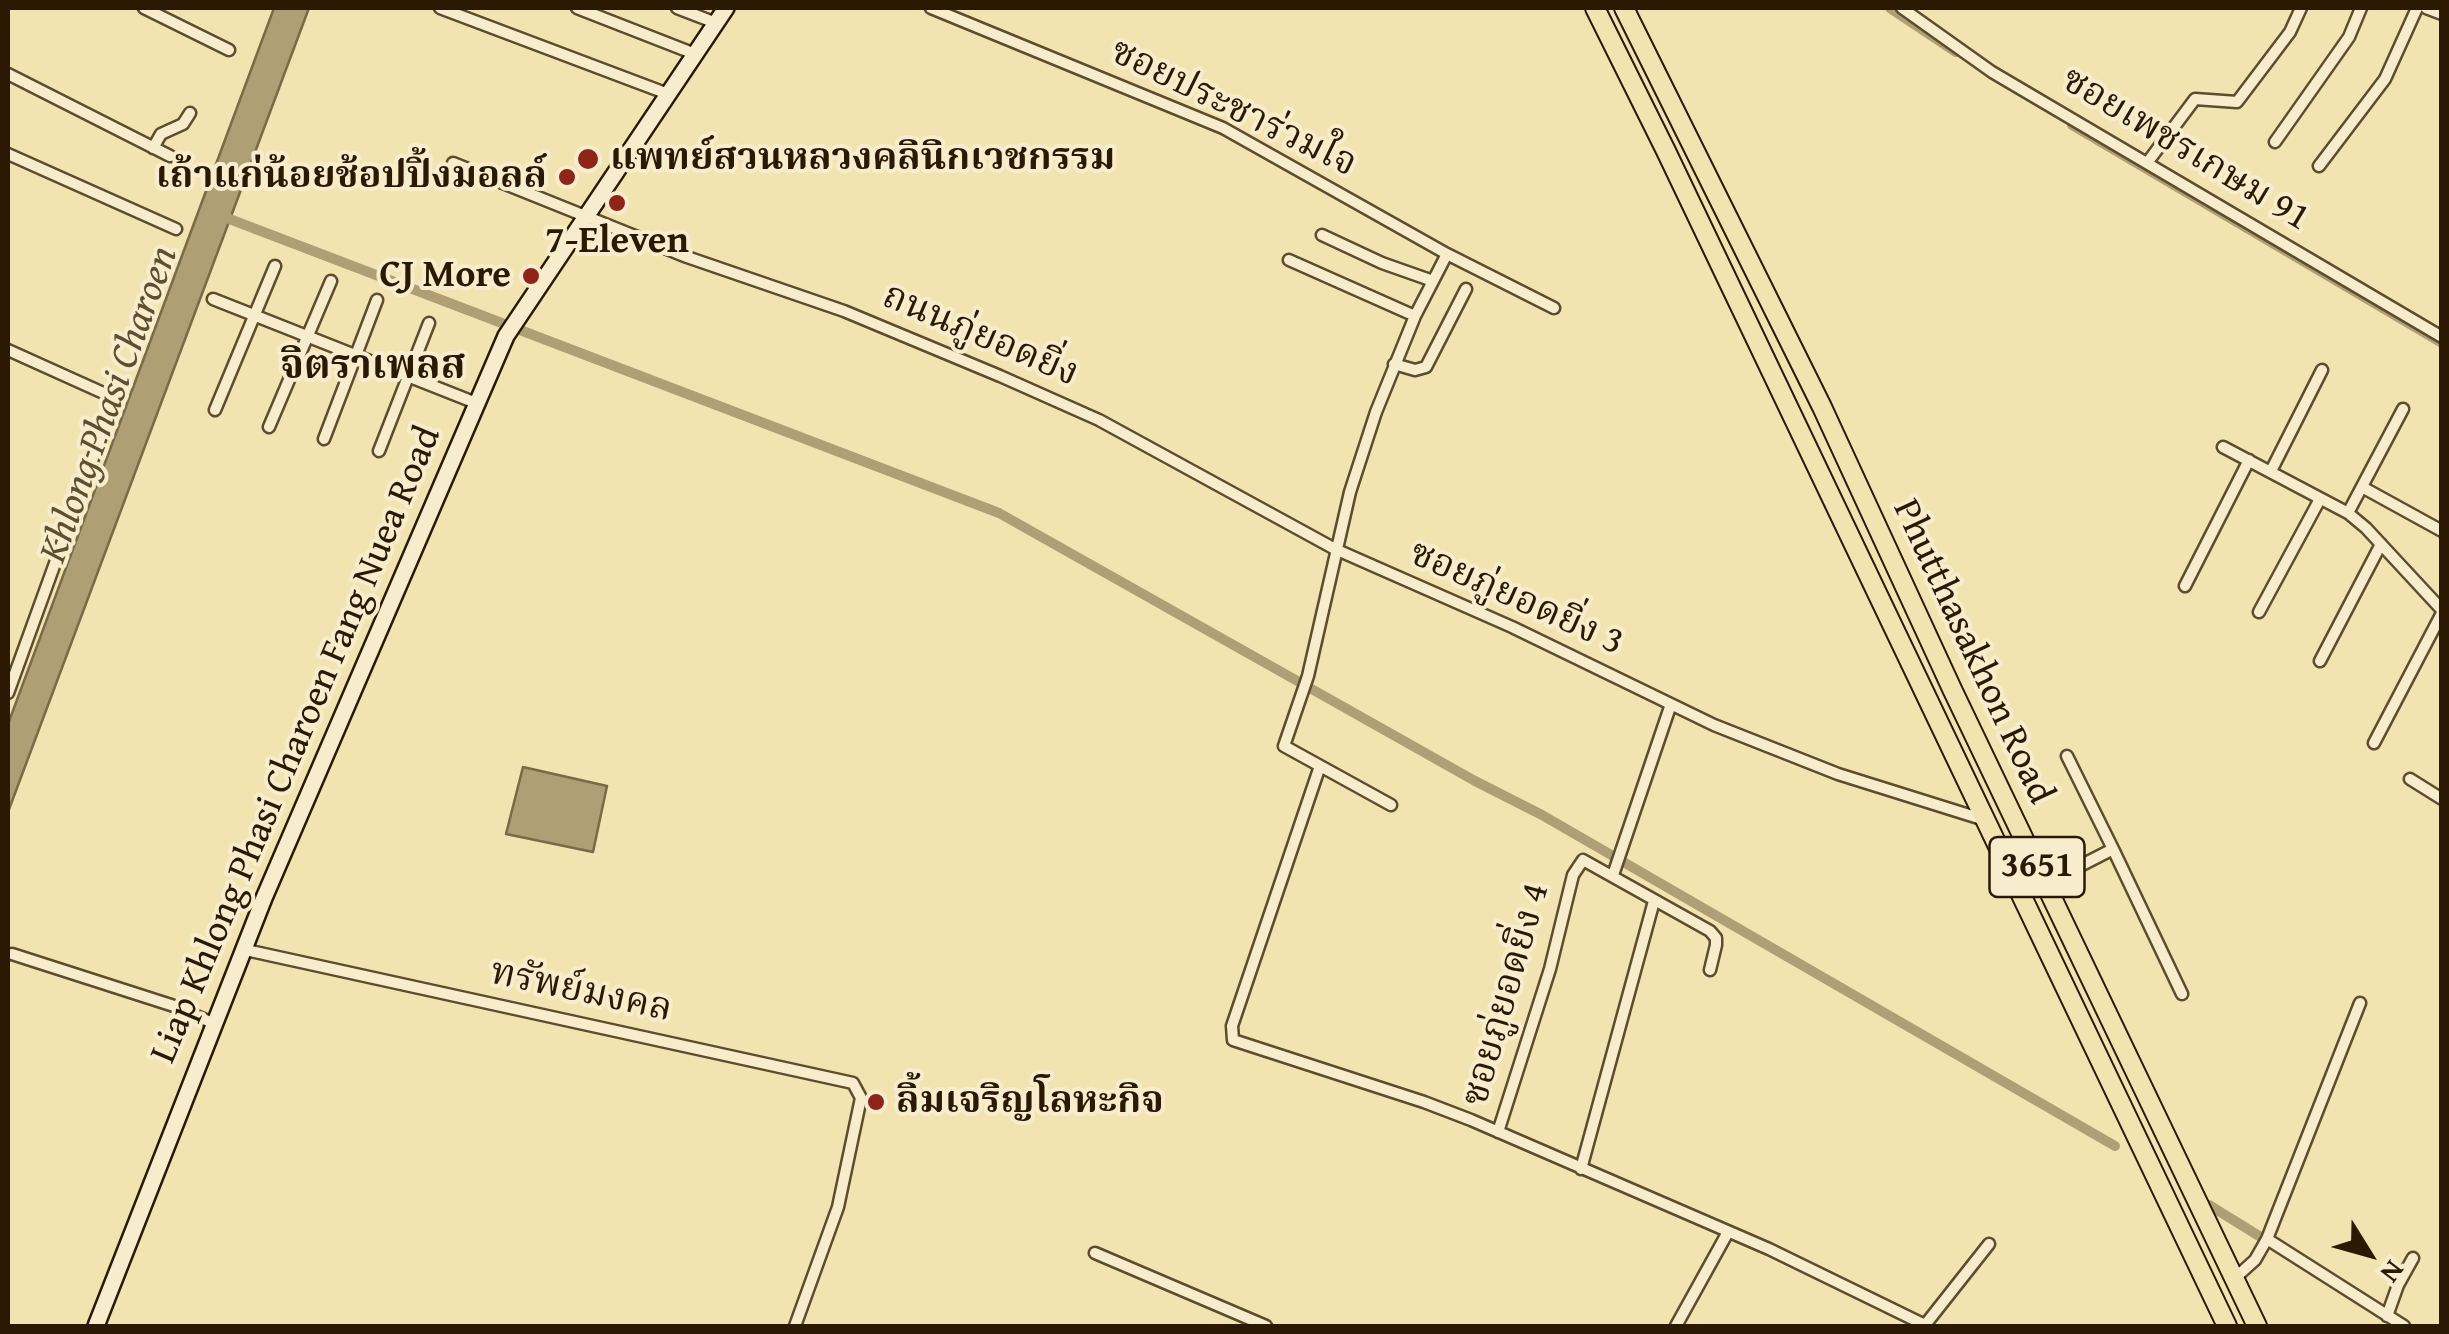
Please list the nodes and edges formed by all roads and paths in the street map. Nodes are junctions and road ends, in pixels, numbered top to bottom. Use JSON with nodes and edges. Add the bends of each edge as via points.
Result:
{"nodes":[{"id":1,"x":144,"y":8,"type":"edge"},
{"id":2,"x":440,"y":8,"type":"edge"},
{"id":3,"x":577,"y":8,"type":"edge"},
{"id":4,"x":677,"y":8,"type":"edge"},
{"id":5,"x":726,"y":8,"type":"edge"},
{"id":6,"x":931,"y":8,"type":"edge"},
{"id":7,"x":1595,"y":8,"type":"edge"},
{"id":8,"x":1624,"y":8,"type":"edge"},
{"id":9,"x":1902,"y":8,"type":"edge"},
{"id":10,"x":2301,"y":8,"type":"edge"},
{"id":11,"x":2361,"y":8,"type":"edge"},
{"id":12,"x":2417,"y":8,"type":"edge"},
{"id":13,"x":2426,"y":8,"type":"edge"},
{"id":14,"x":2442,"y":14,"type":"edge"},
{"id":15,"x":716,"y":22,"type":"junction"},
{"id":16,"x":229,"y":50,"type":"dead end"},
{"id":17,"x":695,"y":54,"type":"junction"},
{"id":18,"x":8,"y":74,"type":"edge"},
{"id":19,"x":668,"y":94,"type":"junction"},
{"id":20,"x":190,"y":113,"type":"dead end"},
{"id":21,"x":2275,"y":142,"type":"dead end"},
{"id":22,"x":153,"y":148,"type":"junction"},
{"id":23,"x":8,"y":155,"type":"edge"},
{"id":24,"x":170,"y":156,"type":"dead end"},
{"id":25,"x":453,"y":163,"type":"dead end"},
{"id":26,"x":2148,"y":163,"type":"junction"},
{"id":27,"x":2319,"y":166,"type":"dead end"},
{"id":28,"x":585,"y":216,"type":"junction"},
{"id":29,"x":176,"y":230,"type":"dead end"},
{"id":30,"x":1322,"y":234,"type":"dead end"},
{"id":31,"x":1447,"y":254,"type":"junction"},
{"id":32,"x":1289,"y":260,"type":"dead end"},
{"id":33,"x":275,"y":266,"type":"dead end"},
{"id":34,"x":331,"y":281,"type":"dead end"},
{"id":35,"x":1433,"y":281,"type":"junction"},
{"id":36,"x":1466,"y":289,"type":"dead end"},
{"id":37,"x":213,"y":299,"type":"dead end"},
{"id":38,"x":378,"y":300,"type":"dead end"},
{"id":39,"x":1554,"y":308,"type":"dead end"},
{"id":40,"x":256,"y":315,"type":"junction"},
{"id":41,"x":1415,"y":316,"type":"junction"},
{"id":42,"x":429,"y":323,"type":"dead end"},
{"id":43,"x":309,"y":336,"type":"junction"},
{"id":44,"x":2442,"y":337,"type":"edge"},
{"id":45,"x":8,"y":350,"type":"edge"},
{"id":46,"x":358,"y":355,"type":"junction"},
{"id":47,"x":1394,"y":364,"type":"junction"},
{"id":48,"x":2322,"y":370,"type":"dead end"},
{"id":49,"x":408,"y":375,"type":"junction"},
{"id":50,"x":476,"y":403,"type":"junction"},
{"id":51,"x":1822,"y":407,"type":"junction"},
{"id":52,"x":216,"y":410,"type":"dead end"},
{"id":53,"x":2403,"y":410,"type":"dead end"},
{"id":54,"x":1793,"y":420,"type":"junction"},
{"id":55,"x":270,"y":427,"type":"dead end"},
{"id":56,"x":324,"y":439,"type":"dead end"},
{"id":57,"x":2222,"y":447,"type":"dead end"},
{"id":58,"x":378,"y":451,"type":"dead end"},
{"id":59,"x":2249,"y":460,"type":"junction"},
{"id":60,"x":2271,"y":471,"type":"junction"},
{"id":61,"x":2362,"y":487,"type":"junction"},
{"id":62,"x":2320,"y":499,"type":"junction"},
{"id":63,"x":2348,"y":513,"type":"junction"},
{"id":64,"x":2441,"y":529,"type":"edge"},
{"id":65,"x":2381,"y":544,"type":"junction"},
{"id":66,"x":1335,"y":550,"type":"junction"},
{"id":67,"x":2186,"y":586,"type":"dead end"},
{"id":68,"x":2259,"y":612,"type":"dead end"},
{"id":69,"x":2442,"y":612,"type":"edge"},
{"id":70,"x":2320,"y":661,"type":"dead end"},
{"id":71,"x":8,"y":694,"type":"edge"},
{"id":72,"x":1671,"y":704,"type":"junction"},
{"id":73,"x":2374,"y":743,"type":"dead end"},
{"id":74,"x":2067,"y":756,"type":"dead end"},
{"id":75,"x":1320,"y":766,"type":"junction"},
{"id":76,"x":2410,"y":779,"type":"dead end"},
{"id":77,"x":2440,"y":794,"type":"edge"},
{"id":78,"x":1391,"y":805,"type":"dead end"},
{"id":79,"x":1986,"y":820,"type":"junction"},
{"id":80,"x":2114,"y":849,"type":"junction"},
{"id":81,"x":1612,"y":875,"type":"junction"},
{"id":82,"x":2045,"y":884,"type":"junction"},
{"id":83,"x":1654,"y":901,"type":"junction"},
{"id":84,"x":246,"y":950,"type":"junction"},
{"id":85,"x":12,"y":954,"type":"dead end"},
{"id":86,"x":1710,"y":970,"type":"dead end"},
{"id":87,"x":2182,"y":994,"type":"dead end"},
{"id":88,"x":2360,"y":1003,"type":"dead end"},
{"id":89,"x":215,"y":1024,"type":"junction"},
{"id":90,"x":1498,"y":1132,"type":"junction"},
{"id":91,"x":1580,"y":1169,"type":"junction"},
{"id":92,"x":1728,"y":1232,"type":"junction"},
{"id":93,"x":2267,"y":1239,"type":"junction"},
{"id":94,"x":1989,"y":1244,"type":"dead end"},
{"id":95,"x":1095,"y":1254,"type":"dead end"},
{"id":96,"x":2414,"y":1258,"type":"dead end"},
{"id":97,"x":2235,"y":1278,"type":"junction"},
{"id":98,"x":2387,"y":1316,"type":"junction"},
{"id":99,"x":2222,"y":1323,"type":"edge"},
{"id":100,"x":96,"y":1326,"type":"edge"},
{"id":101,"x":796,"y":1326,"type":"edge"},
{"id":102,"x":1266,"y":1326,"type":"edge"},
{"id":103,"x":1676,"y":1326,"type":"edge"},
{"id":104,"x":1926,"y":1326,"type":"edge"},
{"id":105,"x":2257,"y":1326,"type":"edge"},
{"id":106,"x":2404,"y":1326,"type":"edge"}],
"edges":[{"from":1,"to":16,"type":"street"},
{"from":2,"to":19,"type":"street"},
{"from":3,"to":17,"type":"street"},
{"from":4,"to":15,"type":"street"},
{"from":5,"to":15,"type":"main road","name":"Liap Khlong Phasi Charoen Fang Nuea Road"},
{"from":6,"to":31,"type":"street","name":"ซอยประชาร่วมใจ","via":[[1223,128]]},
{"from":7,"to":54,"type":"main road","name":"Phutthasakhon Road","number":"3651"},
{"from":8,"to":51,"type":"main road","name":"Phutthasakhon Road","number":"3651"},
{"from":9,"to":26,"type":"street","name":"ซอยเพชรเกษม 91","via":[[1992,72]]},
{"from":10,"to":26,"type":"street","via":[[2236,102],[2196,98]]},
{"from":11,"to":21,"type":"street","via":[[2342,49]]},
{"from":12,"to":27,"type":"street","via":[[2385,79]]},
{"from":13,"to":14,"type":"street"},
{"from":15,"to":17,"type":"main road","name":"Liap Khlong Phasi Charoen Fang Nuea Road"},
{"from":17,"to":19,"type":"main road","name":"Liap Khlong Phasi Charoen Fang Nuea Road"},
{"from":18,"to":22,"type":"street"},
{"from":19,"to":28,"type":"main road","name":"Liap Khlong Phasi Charoen Fang Nuea Road"},
{"from":20,"to":22,"type":"street"},
{"from":22,"to":24,"type":"street"},
{"from":23,"to":29,"type":"street"},
{"from":25,"to":28,"type":"street","name":"ถนนภู่ยอดยิ่ง"},
{"from":26,"to":44,"type":"street","name":"ซอยเพชรเกษม 91"},
{"from":28,"to":50,"type":"main road","name":"Liap Khlong Phasi Charoen Fang Nuea Road","via":[[510,329]]},
{"from":28,"to":66,"type":"street","name":"ถนนภู่ยอดยิ่ง","via":[[1014,382],[1111,427]]},
{"from":30,"to":35,"type":"street"},
{"from":31,"to":35,"type":"street"},
{"from":31,"to":39,"type":"street","name":"ซอยประชาร่วมใจ"},
{"from":32,"to":41,"type":"street"},
{"from":33,"to":40,"type":"street"},
{"from":34,"to":43,"type":"street"},
{"from":35,"to":41,"type":"street"},
{"from":36,"to":47,"type":"street","via":[[1426,367]]},
{"from":37,"to":40,"type":"street"},
{"from":38,"to":46,"type":"street"},
{"from":40,"to":43,"type":"street"},
{"from":40,"to":52,"type":"street"},
{"from":41,"to":47,"type":"street"},
{"from":42,"to":49,"type":"street"},
{"from":43,"to":46,"type":"street"},
{"from":43,"to":55,"type":"street"},
{"from":45,"to":71,"type":"street","via":[[112,401]]},
{"from":46,"to":49,"type":"street"},
{"from":46,"to":56,"type":"street"},
{"from":47,"to":66,"type":"street"},
{"from":48,"to":60,"type":"street"},
{"from":49,"to":50,"type":"street"},
{"from":49,"to":58,"type":"street"},
{"from":50,"to":84,"type":"main road","name":"Liap Khlong Phasi Charoen Fang Nuea Road"},
{"from":51,"to":54,"type":"main road"},
{"from":51,"to":82,"type":"main road","name":"Phutthasakhon Road","number":"3651"},
{"from":53,"to":61,"type":"street"},
{"from":54,"to":79,"type":"main road","name":"Phutthasakhon Road","number":"3651"},
{"from":57,"to":59,"type":"street"},
{"from":59,"to":60,"type":"street"},
{"from":59,"to":67,"type":"street"},
{"from":60,"to":62,"type":"street"},
{"from":61,"to":63,"type":"street"},
{"from":61,"to":64,"type":"street"},
{"from":62,"to":63,"type":"street"},
{"from":62,"to":68,"type":"street"},
{"from":63,"to":65,"type":"street"},
{"from":65,"to":69,"type":"street"},
{"from":65,"to":70,"type":"street"},
{"from":66,"to":72,"type":"street","name":"ซอยภู่ยอดยิ่ง 3"},
{"from":66,"to":75,"type":"street","via":[[1308,676],[1284,746]]},
{"from":69,"to":73,"type":"street"},
{"from":72,"to":79,"type":"street","name":"ซอยภู่ยอดยิ่ง 3","via":[[1838,774]]},
{"from":72,"to":81,"type":"street"},
{"from":74,"to":80,"type":"street"},
{"from":75,"to":78,"type":"street"},
{"from":75,"to":90,"type":"street","via":[[1232,1026],[1234,1040]]},
{"from":76,"to":77,"type":"street"},
{"from":79,"to":99,"type":"main road","name":"Phutthasakhon Road","number":"3651"},
{"from":80,"to":82,"type":"street"},
{"from":80,"to":87,"type":"street"},
{"from":81,"to":83,"type":"street"},
{"from":81,"to":90,"type":"street","name":"ซอยภู่ยอดยิ่ง 4","via":[[1583,860],[1573,875]]},
{"from":82,"to":97,"type":"main road","name":"Phutthasakhon Road","number":"3651"},
{"from":83,"to":86,"type":"street","via":[[1716,938]]},
{"from":83,"to":91,"type":"street"},
{"from":84,"to":89,"type":"main road","name":"Liap Khlong Phasi Charoen Fang Nuea Road"},
{"from":84,"to":101,"type":"street","name":"ทรัพย์มงคล","via":[[858,1088],[837,1212]]},
{"from":85,"to":89,"type":"street"},
{"from":88,"to":93,"type":"street"},
{"from":89,"to":100,"type":"main road","name":"Liap Khlong Phasi Charoen Fang Nuea Road"},
{"from":90,"to":91,"type":"street"},
{"from":91,"to":92,"type":"street"},
{"from":92,"to":103,"type":"street"},
{"from":92,"to":104,"type":"street"},
{"from":93,"to":97,"type":"street"},
{"from":93,"to":98,"type":"street"},
{"from":94,"to":104,"type":"street"},
{"from":95,"to":102,"type":"street"},
{"from":96,"to":98,"type":"street"},
{"from":97,"to":105,"type":"main road","name":"Phutthasakhon Road","number":"3651"},
{"from":98,"to":106,"type":"street"}]}
